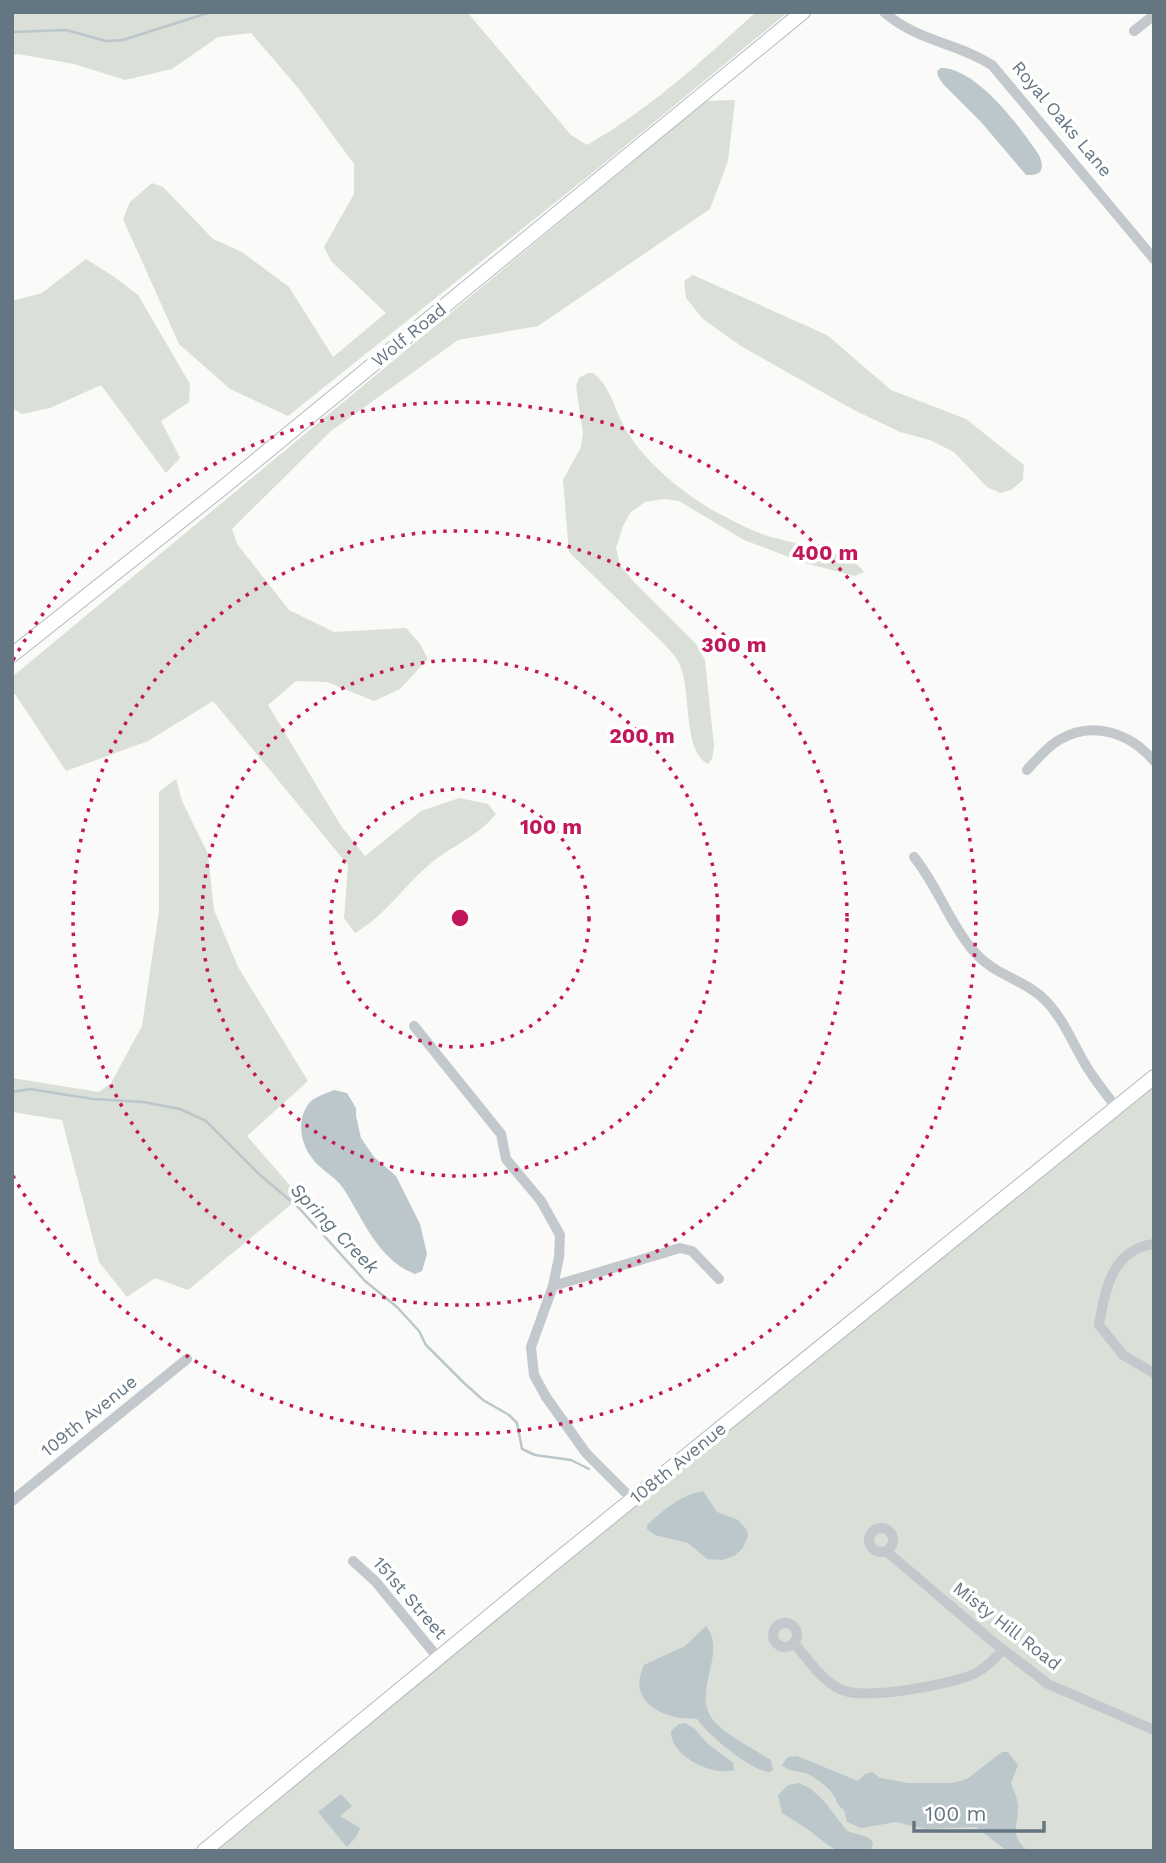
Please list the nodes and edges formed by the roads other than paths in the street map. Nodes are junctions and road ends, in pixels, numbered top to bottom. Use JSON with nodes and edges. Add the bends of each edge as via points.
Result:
{"nodes":[{"id":1,"x":803,"y":12,"type":"edge"},
{"id":2,"x":884,"y":12,"type":"edge"},
{"id":3,"x":1154,"y":15,"type":"edge"},
{"id":4,"x":1134,"y":31,"type":"dead end"},
{"id":5,"x":1154,"y":259,"type":"edge"},
{"id":6,"x":12,"y":655,"type":"edge"},
{"id":7,"x":1154,"y":761,"type":"edge"},
{"id":8,"x":1027,"y":770,"type":"dead end"},
{"id":9,"x":914,"y":857,"type":"dead end"},
{"id":10,"x":414,"y":1027,"type":"dead end"},
{"id":11,"x":1154,"y":1077,"type":"edge"},
{"id":12,"x":1116,"y":1107,"type":"junction"},
{"id":13,"x":1154,"y":1244,"type":"edge"},
{"id":14,"x":719,"y":1279,"type":"dead end"},
{"id":15,"x":553,"y":1286,"type":"junction"},
{"id":16,"x":187,"y":1359,"type":"dead end"},
{"id":17,"x":1154,"y":1373,"type":"edge"},
{"id":18,"x":633,"y":1500,"type":"junction"},
{"id":19,"x":12,"y":1501,"type":"edge"},
{"id":20,"x":886,"y":1551,"type":"dead end"},
{"id":21,"x":353,"y":1561,"type":"dead end"},
{"id":22,"x":794,"y":1643,"type":"dead end"},
{"id":23,"x":1003,"y":1649,"type":"junction"},
{"id":24,"x":439,"y":1659,"type":"junction"},
{"id":25,"x":1154,"y":1730,"type":"edge"},
{"id":26,"x":204,"y":1851,"type":"edge"}],
"edges":[{"from":1,"to":6,"type":"street","name":"Wolf Road"},
{"from":2,"to":5,"type":"street","name":"Royal Oaks Lane","via":[[916,34],[966,50],[992,65]]},
{"from":3,"to":4,"type":"street"},
{"from":7,"to":8,"type":"street","via":[[1123,735],[1088,730],[1060,740]]},
{"from":9,"to":12,"type":"street","via":[[968,945],[992,969],[1043,998]]},
{"from":10,"to":15,"type":"street","via":[[501,1134],[506,1159],[541,1201],[560,1235]]},
{"from":11,"to":12,"type":"street","name":"108th Avenue"},
{"from":12,"to":18,"type":"street","name":"108th Avenue"},
{"from":13,"to":17,"type":"street","via":[[1139,1246],[1114,1268],[1099,1325],[1123,1355]]},
{"from":14,"to":15,"type":"street","via":[[692,1251],[680,1248]]},
{"from":15,"to":18,"type":"street","via":[[531,1347],[534,1375],[586,1453]]},
{"from":16,"to":19,"type":"street","name":"109th Avenue"},
{"from":18,"to":24,"type":"street","name":"108th Avenue"},
{"from":20,"to":23,"type":"street","name":"Misty Hill Road"},
{"from":21,"to":24,"type":"street","name":"151st Street"},
{"from":22,"to":23,"type":"street","via":[[825,1679],[854,1694],[958,1679],[976,1673]]},
{"from":23,"to":25,"type":"street","name":"Misty Hill Road","via":[[1048,1684]]},
{"from":24,"to":26,"type":"street","name":"108th Avenue"}]}
